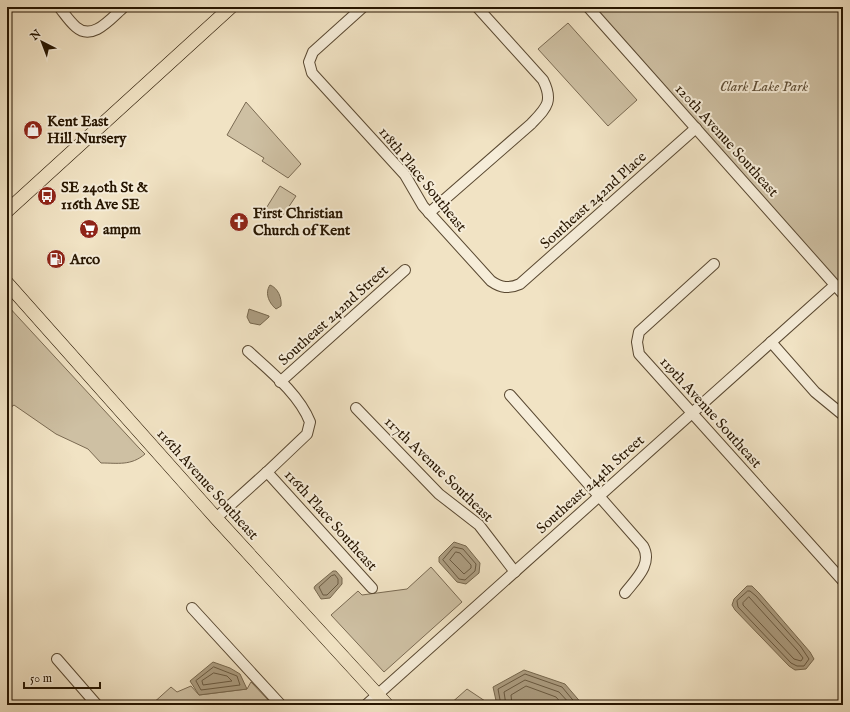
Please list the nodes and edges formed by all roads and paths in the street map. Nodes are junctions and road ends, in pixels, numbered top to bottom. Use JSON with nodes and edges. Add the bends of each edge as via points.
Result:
{"nodes":[{"id":1,"x":59,"y":7,"type":"edge"},
{"id":2,"x":124,"y":7,"type":"edge"},
{"id":3,"x":231,"y":7,"type":"edge"},
{"id":4,"x":364,"y":7,"type":"edge"},
{"id":5,"x":477,"y":7,"type":"edge"},
{"id":6,"x":588,"y":7,"type":"edge"},
{"id":7,"x":696,"y":128,"type":"junction"},
{"id":8,"x":7,"y":211,"type":"edge"},
{"id":9,"x":429,"y":213,"type":"junction"},
{"id":10,"x":714,"y":264,"type":"dead end"},
{"id":11,"x":405,"y":270,"type":"dead end"},
{"id":12,"x":7,"y":283,"type":"edge"},
{"id":13,"x":835,"y":285,"type":"junction"},
{"id":14,"x":507,"y":287,"type":"joint"},
{"id":15,"x":843,"y":294,"type":"edge"},
{"id":16,"x":771,"y":342,"type":"junction"},
{"id":17,"x":248,"y":351,"type":"dead end"},
{"id":18,"x":280,"y":382,"type":"junction"},
{"id":19,"x":510,"y":395,"type":"dead end"},
{"id":20,"x":356,"y":408,"type":"dead end"},
{"id":21,"x":691,"y":414,"type":"junction"},
{"id":22,"x":843,"y":415,"type":"edge"},
{"id":23,"x":267,"y":472,"type":"junction"},
{"id":24,"x":600,"y":496,"type":"junction"},
{"id":25,"x":216,"y":518,"type":"junction"},
{"id":26,"x":515,"y":572,"type":"junction"},
{"id":27,"x":843,"y":581,"type":"edge"},
{"id":28,"x":372,"y":588,"type":"dead end"},
{"id":29,"x":626,"y":593,"type":"dead end"},
{"id":30,"x":192,"y":608,"type":"dead end"},
{"id":31,"x":57,"y":659,"type":"dead end"},
{"id":32,"x":378,"y":695,"type":"junction"},
{"id":33,"x":97,"y":705,"type":"edge"},
{"id":34,"x":281,"y":705,"type":"edge"},
{"id":35,"x":366,"y":705,"type":"edge"},
{"id":36,"x":387,"y":705,"type":"edge"}],
"edges":[{"from":1,"to":2,"type":"street","via":[[82,31],[98,29]]},
{"from":3,"to":8,"type":"main road"},
{"from":4,"to":9,"type":"street","name":"118th Place Southeast","via":[[313,52],[309,62],[312,74],[405,175],[416,197]]},
{"from":5,"to":9,"type":"street","via":[[543,80],[548,89],[548,101],[531,124]]},
{"from":6,"to":7,"type":"street","name":"120th Avenue Southeast"},
{"from":7,"to":13,"type":"street","name":"120th Avenue Southeast"},
{"from":7,"to":14,"type":"street","name":"Southeast 242nd Place","via":[[520,284],[512,288]]},
{"from":9,"to":14,"type":"street","name":"118th Place Southeast","via":[[491,281],[500,287]]},
{"from":10,"to":21,"type":"street","name":"119th Avenue Southeast","via":[[639,332],[637,342],[639,354]]},
{"from":11,"to":18,"type":"street","name":"Southeast 242nd Street"},
{"from":12,"to":25,"type":"main road","name":"116th Avenue Southeast"},
{"from":13,"to":15,"type":"street","name":"120th Avenue Southeast"},
{"from":13,"to":16,"type":"street","name":"Southeast 244th Street"},
{"from":16,"to":21,"type":"street","name":"Southeast 244th Street"},
{"from":16,"to":22,"type":"street","via":[[815,392]]},
{"from":17,"to":18,"type":"street","name":"Southeast 242nd Street"},
{"from":18,"to":23,"type":"street","name":"Southeast 242nd Street","via":[[305,410],[310,422],[307,434]]},
{"from":19,"to":24,"type":"street"},
{"from":20,"to":26,"type":"street","name":"117th Avenue Southeast","via":[[439,494],[479,525]]},
{"from":21,"to":24,"type":"street","name":"Southeast 244th Street"},
{"from":21,"to":27,"type":"street","name":"119th Avenue Southeast"},
{"from":23,"to":25,"type":"street","name":"Southeast 242nd Street"},
{"from":23,"to":28,"type":"street","name":"116th Place Southeast"},
{"from":24,"to":26,"type":"street","name":"Southeast 244th Street"},
{"from":24,"to":29,"type":"street","via":[[640,540],[646,554],[643,569]]},
{"from":25,"to":32,"type":"main road","name":"116th Avenue Southeast"},
{"from":26,"to":32,"type":"street","name":"Southeast 244th Street"},
{"from":30,"to":34,"type":"street"},
{"from":31,"to":33,"type":"street"},
{"from":32,"to":35,"type":"street","name":"Southeast 244th Street"},
{"from":32,"to":36,"type":"main road","name":"116th Avenue Southeast"}]}
